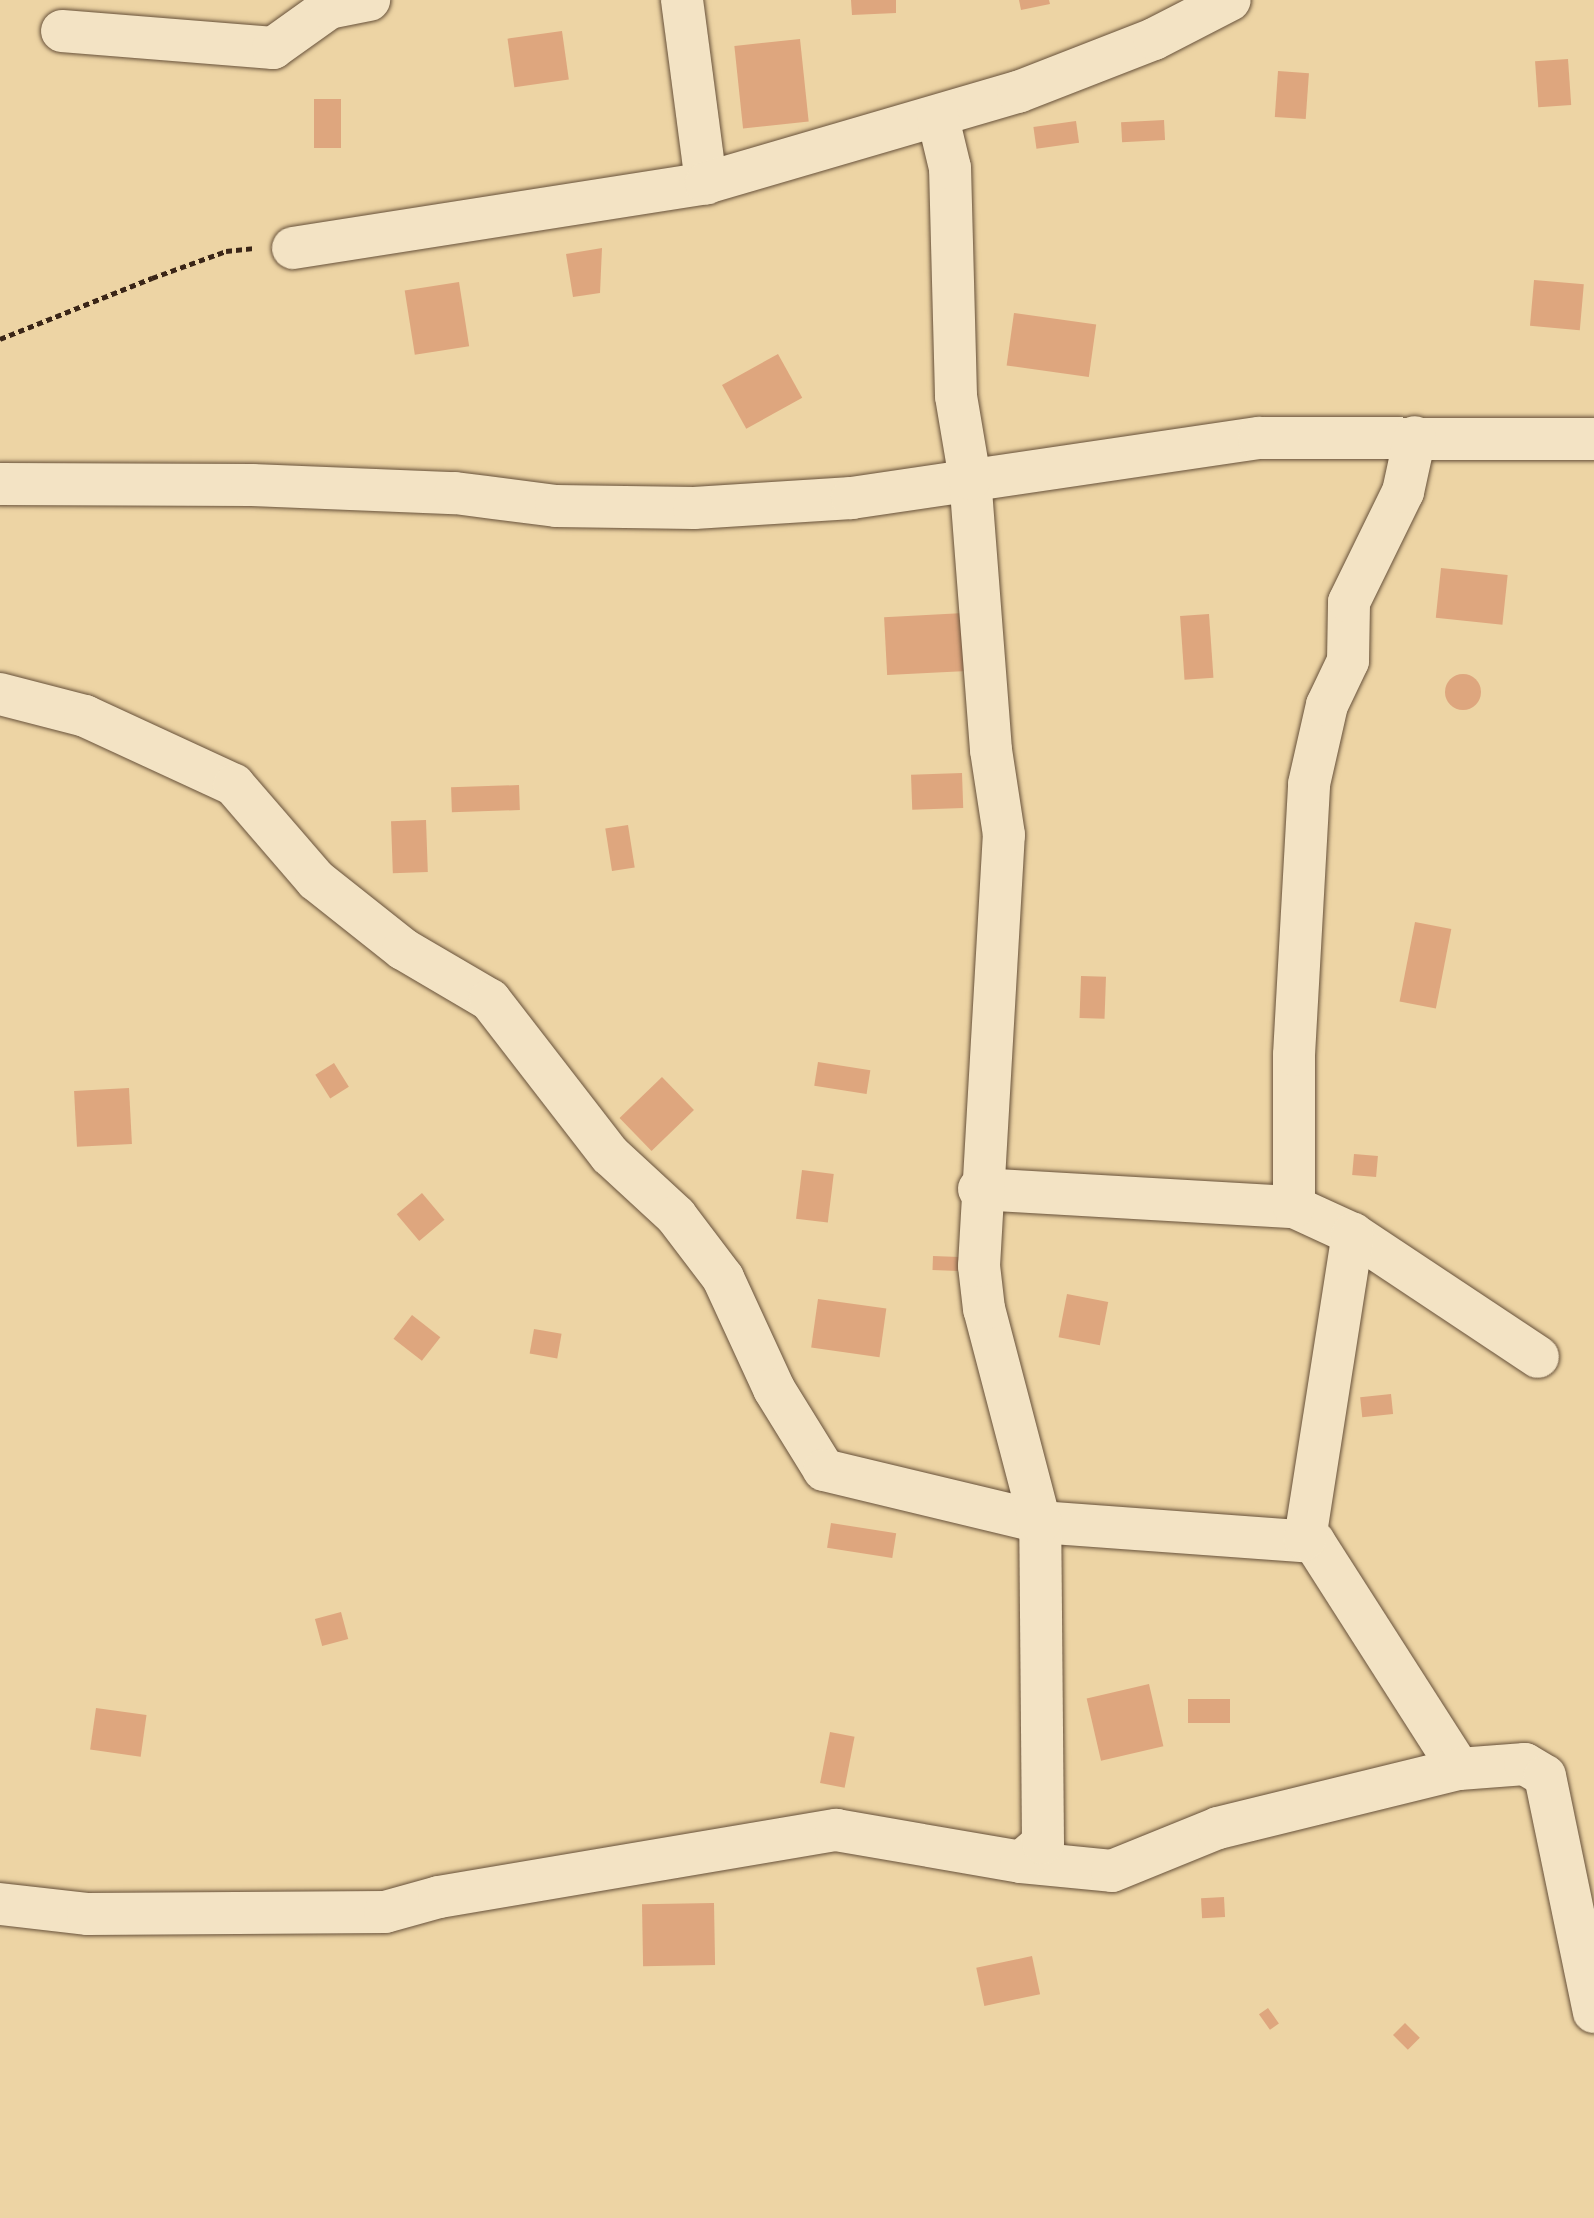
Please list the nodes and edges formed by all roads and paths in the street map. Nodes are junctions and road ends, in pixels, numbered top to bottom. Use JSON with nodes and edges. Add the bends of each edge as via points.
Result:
{"nodes":[{"id":1,"x":369,"y":0,"type":"edge"},
{"id":2,"x":682,"y":0,"type":"edge"},
{"id":3,"x":1230,"y":0,"type":"edge"},
{"id":4,"x":62,"y":31,"type":"dead end"},
{"id":5,"x":938,"y":118,"type":"junction"},
{"id":6,"x":706,"y":183,"type":"junction"},
{"id":7,"x":293,"y":248,"type":"joint"},
{"id":8,"x":0,"y":339,"type":"edge"},
{"id":9,"x":1415,"y":437,"type":"junction"},
{"id":10,"x":1594,"y":439,"type":"edge"},
{"id":11,"x":970,"y":479,"type":"junction"},
{"id":12,"x":0,"y":484,"type":"edge"},
{"id":13,"x":0,"y":694,"type":"edge"},
{"id":14,"x":979,"y":1189,"type":"junction"},
{"id":15,"x":1294,"y":1207,"type":"junction"},
{"id":16,"x":1353,"y":1234,"type":"junction"},
{"id":17,"x":1538,"y":1357,"type":"dead end"},
{"id":18,"x":1040,"y":1522,"type":"junction"},
{"id":19,"x":1305,"y":1539,"type":"junction"},
{"id":20,"x":1459,"y":1769,"type":"junction"},
{"id":21,"x":1021,"y":1862,"type":"junction"},
{"id":22,"x":0,"y":1904,"type":"edge"},
{"id":23,"x":1594,"y":2012,"type":"edge"}],
"edges":[{"from":1,"to":4,"type":"street","via":[[329,8],[273,48]]},
{"from":2,"to":6,"type":"street"},
{"from":3,"to":5,"type":"street","via":[[1154,39]]},
{"from":5,"to":6,"type":"street"},
{"from":5,"to":11,"type":"street","via":[[950,168],[956,396]]},
{"from":6,"to":7,"type":"street"},
{"from":7,"to":8,"type":"path","via":[[226,251]]},
{"from":9,"to":10,"type":"street"},
{"from":9,"to":11,"type":"street","via":[[1259,438]]},
{"from":9,"to":15,"type":"street","via":[[1403,492],[1349,602],[1348,661],[1327,705],[1309,784],[1294,1055]]},
{"from":11,"to":12,"type":"street","via":[[852,498],[694,508],[556,506],[455,493],[252,485]]},
{"from":11,"to":14,"type":"street","via":[[1004,835]]},
{"from":13,"to":18,"type":"street","via":[[85,716],[234,785],[316,880],[403,949],[490,1000],[610,1155],[676,1216],[723,1278],[774,1389],[818,1465]]},
{"from":14,"to":15,"type":"street"},
{"from":14,"to":18,"type":"street","via":[[984,1309]]},
{"from":15,"to":16,"type":"street"},
{"from":16,"to":17,"type":"street"},
{"from":16,"to":19,"type":"street"},
{"from":18,"to":19,"type":"street"},
{"from":18,"to":21,"type":"street","via":[[1046,1833],[1035,1853]]},
{"from":19,"to":20,"type":"street","via":[[1321,1548]]},
{"from":20,"to":21,"type":"street","via":[[1218,1828],[1112,1871]]},
{"from":20,"to":23,"type":"street","via":[[1525,1764],[1545,1776]]},
{"from":21,"to":22,"type":"street","via":[[836,1830],[439,1897],[385,1912],[88,1914]]}]}
